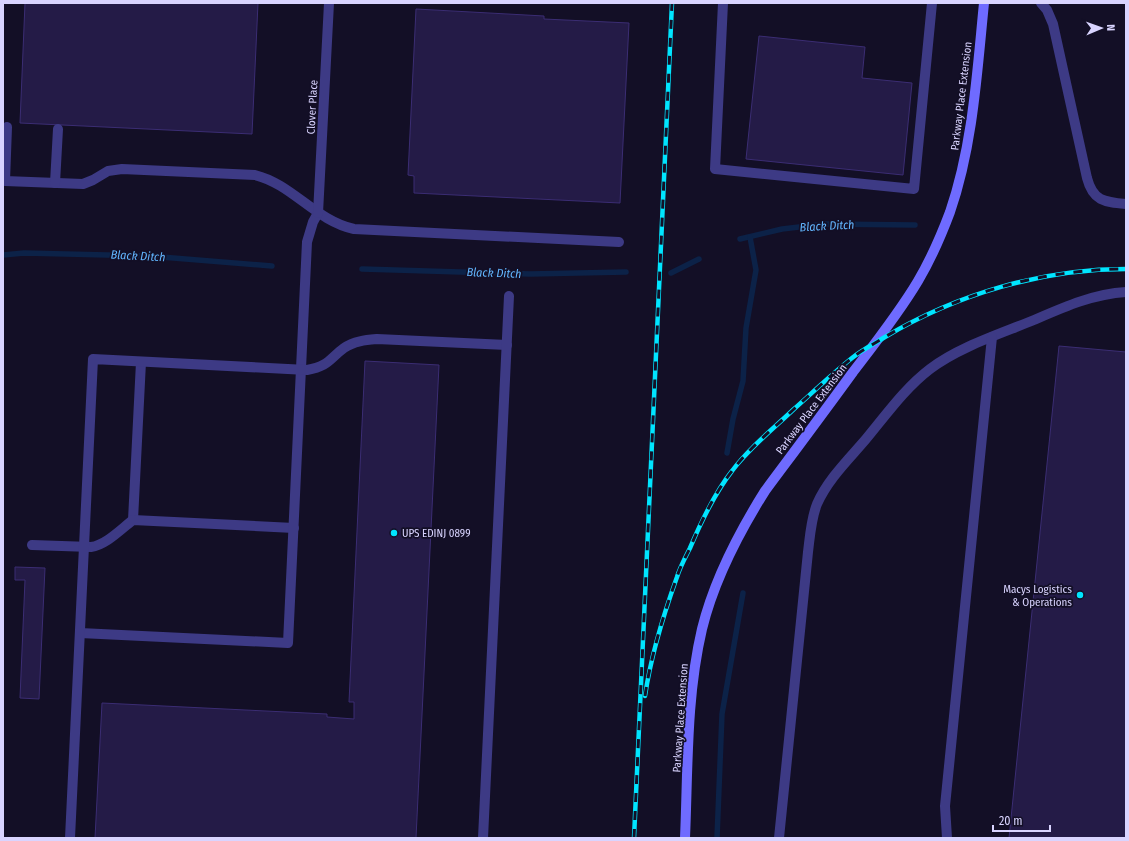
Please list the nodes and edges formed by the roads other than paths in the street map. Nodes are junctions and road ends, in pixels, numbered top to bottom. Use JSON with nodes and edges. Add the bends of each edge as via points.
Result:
{"nodes":[{"id":1,"x":329,"y":3,"type":"edge"},
{"id":2,"x":723,"y":3,"type":"edge"},
{"id":3,"x":932,"y":3,"type":"edge"},
{"id":4,"x":984,"y":3,"type":"edge"},
{"id":5,"x":1041,"y":3,"type":"edge"},
{"id":6,"x":7,"y":127,"type":"dead end"},
{"id":7,"x":58,"y":129,"type":"dead end"},
{"id":8,"x":55,"y":183,"type":"junction"},
{"id":9,"x":1126,"y":204,"type":"edge"},
{"id":10,"x":318,"y":213,"type":"junction"},
{"id":11,"x":619,"y":242,"type":"dead end"},
{"id":12,"x":1126,"y":292,"type":"edge"},
{"id":13,"x":509,"y":296,"type":"dead end"},
{"id":14,"x":992,"y":337,"type":"junction"},
{"id":15,"x":507,"y":345,"type":"junction"},
{"id":16,"x":141,"y":362,"type":"junction"},
{"id":17,"x":301,"y":370,"type":"junction"},
{"id":18,"x":133,"y":520,"type":"junction"},
{"id":19,"x":294,"y":528,"type":"junction"},
{"id":20,"x":32,"y":544,"type":"dead end"},
{"id":21,"x":84,"y":547,"type":"junction"},
{"id":22,"x":80,"y":633,"type":"junction"},
{"id":23,"x":70,"y":838,"type":"edge"},
{"id":24,"x":484,"y":838,"type":"edge"},
{"id":25,"x":685,"y":838,"type":"edge"},
{"id":26,"x":779,"y":838,"type":"edge"},
{"id":27,"x":947,"y":838,"type":"edge"}],
"edges":[{"from":1,"to":10,"type":"street","name":"Clover Place"},
{"from":2,"to":3,"type":"street","via":[[715,169],[914,189]]},
{"from":4,"to":25,"type":"main road","name":"Parkway Place Extension","via":[[972,123],[956,192],[935,248],[918,281],[896,314],[765,491],[734,544],[714,589],[702,629],[694,673]]},
{"from":5,"to":9,"type":"street","via":[[1053,24],[1091,190],[1101,200]]},
{"from":6,"to":8,"type":"street","via":[[5,180]]},
{"from":7,"to":8,"type":"street"},
{"from":8,"to":10,"type":"street","via":[[83,184],[108,171],[122,169],[255,175],[274,182]]},
{"from":10,"to":11,"type":"street","via":[[347,228],[360,230]]},
{"from":10,"to":17,"type":"street","via":[[307,242]]},
{"from":12,"to":14,"type":"street","via":[[1102,294],[1068,305]]},
{"from":13,"to":15,"type":"street"},
{"from":14,"to":26,"type":"street","via":[[947,358],[930,369],[905,392],[836,475],[817,504],[808,552]]},
{"from":14,"to":27,"type":"street","via":[[945,806]]},
{"from":15,"to":17,"type":"street","via":[[368,340],[344,348],[322,366]]},
{"from":15,"to":24,"type":"street"},
{"from":16,"to":17,"type":"street"},
{"from":16,"to":18,"type":"street"},
{"from":16,"to":21,"type":"street","via":[[93,360]]},
{"from":17,"to":19,"type":"street"},
{"from":18,"to":19,"type":"street"},
{"from":18,"to":21,"type":"street","via":[[103,544]]},
{"from":19,"to":22,"type":"street","via":[[288,643]]},
{"from":20,"to":21,"type":"street"},
{"from":21,"to":22,"type":"street"},
{"from":22,"to":23,"type":"street"}]}
